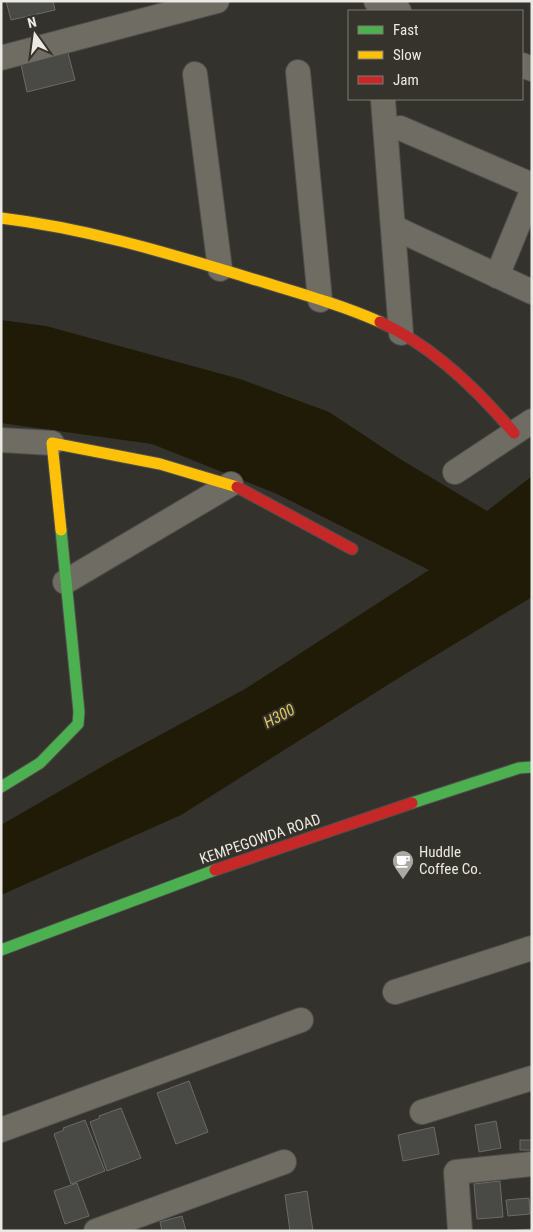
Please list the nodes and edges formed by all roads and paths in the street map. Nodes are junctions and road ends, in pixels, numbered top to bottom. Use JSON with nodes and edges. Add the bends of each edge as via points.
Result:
{"nodes":[{"id":1,"x":217,"y":1,"type":"edge"},
{"id":2,"x":376,"y":1,"type":"edge"},
{"id":3,"x":397,"y":10,"type":"edge"},
{"id":4,"x":1,"y":58,"type":"edge"},
{"id":5,"x":298,"y":72,"type":"dead end"},
{"id":6,"x":195,"y":74,"type":"dead end"},
{"id":7,"x":383,"y":100,"type":"dead end"},
{"id":8,"x":400,"y":128,"type":"dead end"},
{"id":9,"x":532,"y":185,"type":"edge"},
{"id":10,"x":532,"y":191,"type":"edge"},
{"id":11,"x":1,"y":218,"type":"edge"},
{"id":12,"x":393,"y":227,"type":"junction"},
{"id":13,"x":220,"y":269,"type":"junction"},
{"id":14,"x":497,"y":276,"type":"junction"},
{"id":15,"x":532,"y":292,"type":"edge"},
{"id":16,"x":320,"y":300,"type":"junction"},
{"id":17,"x":401,"y":333,"type":"junction"},
{"id":18,"x":523,"y":427,"type":"edge"},
{"id":19,"x":1,"y":440,"type":"edge"},
{"id":20,"x":52,"y":443,"type":"junction"},
{"id":21,"x":455,"y":472,"type":"dead end"},
{"id":22,"x":231,"y":484,"type":"junction"},
{"id":23,"x":352,"y":549,"type":"dead end"},
{"id":24,"x":65,"y":582,"type":"junction"},
{"id":25,"x":532,"y":767,"type":"edge"},
{"id":26,"x":1,"y":787,"type":"edge"},
{"id":27,"x":532,"y":948,"type":"edge"},
{"id":28,"x":1,"y":950,"type":"edge"},
{"id":29,"x":396,"y":992,"type":"dead end"},
{"id":30,"x":301,"y":1020,"type":"dead end"},
{"id":31,"x":532,"y":1078,"type":"edge"},
{"id":32,"x":422,"y":1112,"type":"dead end"},
{"id":33,"x":1,"y":1130,"type":"edge"},
{"id":34,"x":284,"y":1162,"type":"dead end"},
{"id":35,"x":532,"y":1164,"type":"edge"},
{"id":36,"x":96,"y":1231,"type":"edge"},
{"id":37,"x":460,"y":1231,"type":"edge"}],
"edges":[{"from":1,"to":4,"type":"street"},
{"from":2,"to":3,"type":"street"},
{"from":5,"to":16,"type":"street"},
{"from":6,"to":13,"type":"street"},
{"from":7,"to":12,"type":"street"},
{"from":8,"to":9,"type":"street"},
{"from":10,"to":14,"type":"street"},
{"from":11,"to":13,"type":"street","via":[[49,223]]},
{"from":12,"to":14,"type":"street"},
{"from":12,"to":17,"type":"street"},
{"from":13,"to":16,"type":"street"},
{"from":14,"to":15,"type":"street"},
{"from":16,"to":17,"type":"street"},
{"from":17,"to":18,"type":"street","via":[[454,370],[496,410]]},
{"from":18,"to":21,"type":"street"},
{"from":19,"to":20,"type":"street"},
{"from":20,"to":22,"type":"street","via":[[160,464]]},
{"from":20,"to":24,"type":"street"},
{"from":22,"to":23,"type":"street"},
{"from":22,"to":24,"type":"street"},
{"from":24,"to":26,"type":"street","via":[[78,724],[40,762]]},
{"from":25,"to":28,"type":"street","name":"KEMPEGOWDA ROAD","via":[[519,768],[238,861]]},
{"from":27,"to":29,"type":"street"},
{"from":30,"to":33,"type":"street"},
{"from":31,"to":32,"type":"street"},
{"from":34,"to":36,"type":"street"},
{"from":35,"to":37,"type":"street","via":[[456,1172]]}]}
